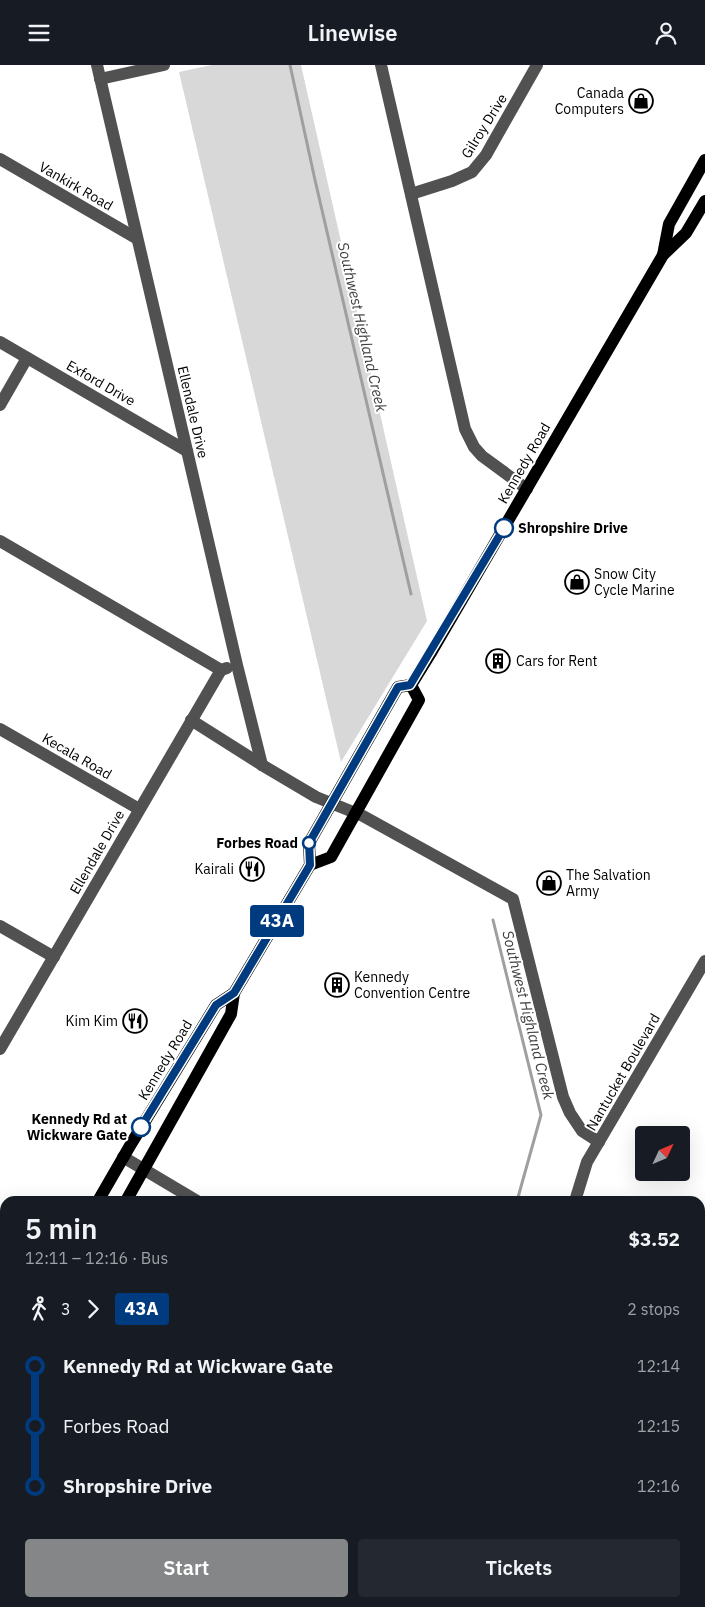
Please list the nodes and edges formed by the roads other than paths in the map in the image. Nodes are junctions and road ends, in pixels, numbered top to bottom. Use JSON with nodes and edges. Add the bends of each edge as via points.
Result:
{"nodes":[{"id":1,"x":97,"y":65,"type":"edge"},
{"id":2,"x":164,"y":65,"type":"edge"},
{"id":3,"x":381,"y":65,"type":"edge"},
{"id":4,"x":537,"y":65,"type":"edge"},
{"id":5,"x":100,"y":79,"type":"junction"},
{"id":6,"x":0,"y":159,"type":"edge"},
{"id":7,"x":705,"y":160,"type":"edge"},
{"id":8,"x":412,"y":193,"type":"junction"},
{"id":9,"x":705,"y":201,"type":"edge"},
{"id":10,"x":136,"y":238,"type":"junction"},
{"id":11,"x":663,"y":255,"type":"junction"},
{"id":12,"x":0,"y":342,"type":"edge"},
{"id":13,"x":27,"y":358,"type":"junction"},
{"id":14,"x":0,"y":405,"type":"edge"},
{"id":15,"x":187,"y":451,"type":"junction"},
{"id":16,"x":527,"y":489,"type":"junction"},
{"id":17,"x":0,"y":541,"type":"edge"},
{"id":18,"x":237,"y":665,"type":"junction"},
{"id":19,"x":220,"y":670,"type":"junction"},
{"id":20,"x":410,"y":685,"type":"junction"},
{"id":21,"x":191,"y":720,"type":"junction"},
{"id":22,"x":0,"y":729,"type":"edge"},
{"id":23,"x":262,"y":765,"type":"junction"},
{"id":24,"x":331,"y":804,"type":"junction"},
{"id":25,"x":139,"y":809,"type":"junction"},
{"id":26,"x":356,"y":813,"type":"junction"},
{"id":27,"x":310,"y":865,"type":"junction"},
{"id":28,"x":0,"y":927,"type":"edge"},
{"id":29,"x":54,"y":957,"type":"junction"},
{"id":30,"x":705,"y":961,"type":"edge"},
{"id":31,"x":234,"y":993,"type":"junction"},
{"id":32,"x":0,"y":1049,"type":"edge"},
{"id":33,"x":599,"y":1142,"type":"junction"},
{"id":34,"x":123,"y":1157,"type":"junction"},
{"id":35,"x":143,"y":1169,"type":"junction"},
{"id":36,"x":101,"y":1196,"type":"edge"},
{"id":37,"x":129,"y":1196,"type":"edge"},
{"id":38,"x":189,"y":1196,"type":"edge"},
{"id":39,"x":577,"y":1196,"type":"edge"}],
"edges":[{"from":1,"to":5,"type":"street","name":"Ellendale Drive"},
{"from":2,"to":5,"type":"street"},
{"from":3,"to":8,"type":"street"},
{"from":4,"to":8,"type":"street","name":"Gilroy Drive","via":[[486,155],[472,172]]},
{"from":5,"to":10,"type":"street","name":"Ellendale Drive"},
{"from":6,"to":10,"type":"street","name":"Vankirk Road"},
{"from":7,"to":11,"type":"main road","name":"Kennedy Road","via":[[669,224]]},
{"from":8,"to":16,"type":"street","via":[[465,429],[482,456]]},
{"from":9,"to":11,"type":"main road","name":"Kennedy Road","via":[[686,233]]},
{"from":10,"to":15,"type":"street","name":"Ellendale Drive"},
{"from":11,"to":16,"type":"main road","name":"Kennedy Road"},
{"from":12,"to":13,"type":"street","name":"Exford Drive"},
{"from":13,"to":14,"type":"street"},
{"from":13,"to":15,"type":"street","name":"Exford Drive"},
{"from":15,"to":18,"type":"street","name":"Ellendale Drive"},
{"from":16,"to":20,"type":"main road","name":"Kennedy Road"},
{"from":17,"to":19,"type":"street"},
{"from":18,"to":19,"type":"street"},
{"from":18,"to":23,"type":"street","name":"Ellendale Drive"},
{"from":19,"to":21,"type":"street","name":"Ellendale Drive"},
{"from":20,"to":24,"type":"main road","name":"Kennedy Road","via":[[398,687]]},
{"from":20,"to":26,"type":"main road","via":[[419,700]]},
{"from":21,"to":23,"type":"street"},
{"from":21,"to":25,"type":"street","name":"Ellendale Drive"},
{"from":22,"to":25,"type":"street","name":"Kecala Road"},
{"from":23,"to":24,"type":"street"},
{"from":24,"to":26,"type":"street"},
{"from":24,"to":27,"type":"main road","name":"Kennedy Road","via":[[309,843]]},
{"from":25,"to":29,"type":"street","name":"Ellendale Drive"},
{"from":26,"to":27,"type":"main road","via":[[331,857]]},
{"from":26,"to":33,"type":"street","via":[[513,899],[563,1097],[582,1131]]},
{"from":27,"to":31,"type":"main road","name":"Kennedy Road"},
{"from":28,"to":29,"type":"street"},
{"from":29,"to":32,"type":"street","name":"Ellendale Drive"},
{"from":30,"to":33,"type":"street","name":"Nantucket Boulevard"},
{"from":31,"to":34,"type":"main road","name":"Kennedy Road","via":[[216,1005]]},
{"from":31,"to":35,"type":"main road","name":"Kennedy Road","via":[[231,1014]]},
{"from":33,"to":39,"type":"street","name":"Nantucket Boulevard","via":[[587,1162]]},
{"from":34,"to":35,"type":"street"},
{"from":34,"to":36,"type":"main road","name":"Kennedy Road"},
{"from":35,"to":37,"type":"main road","name":"Kennedy Road"},
{"from":35,"to":38,"type":"street"}]}
